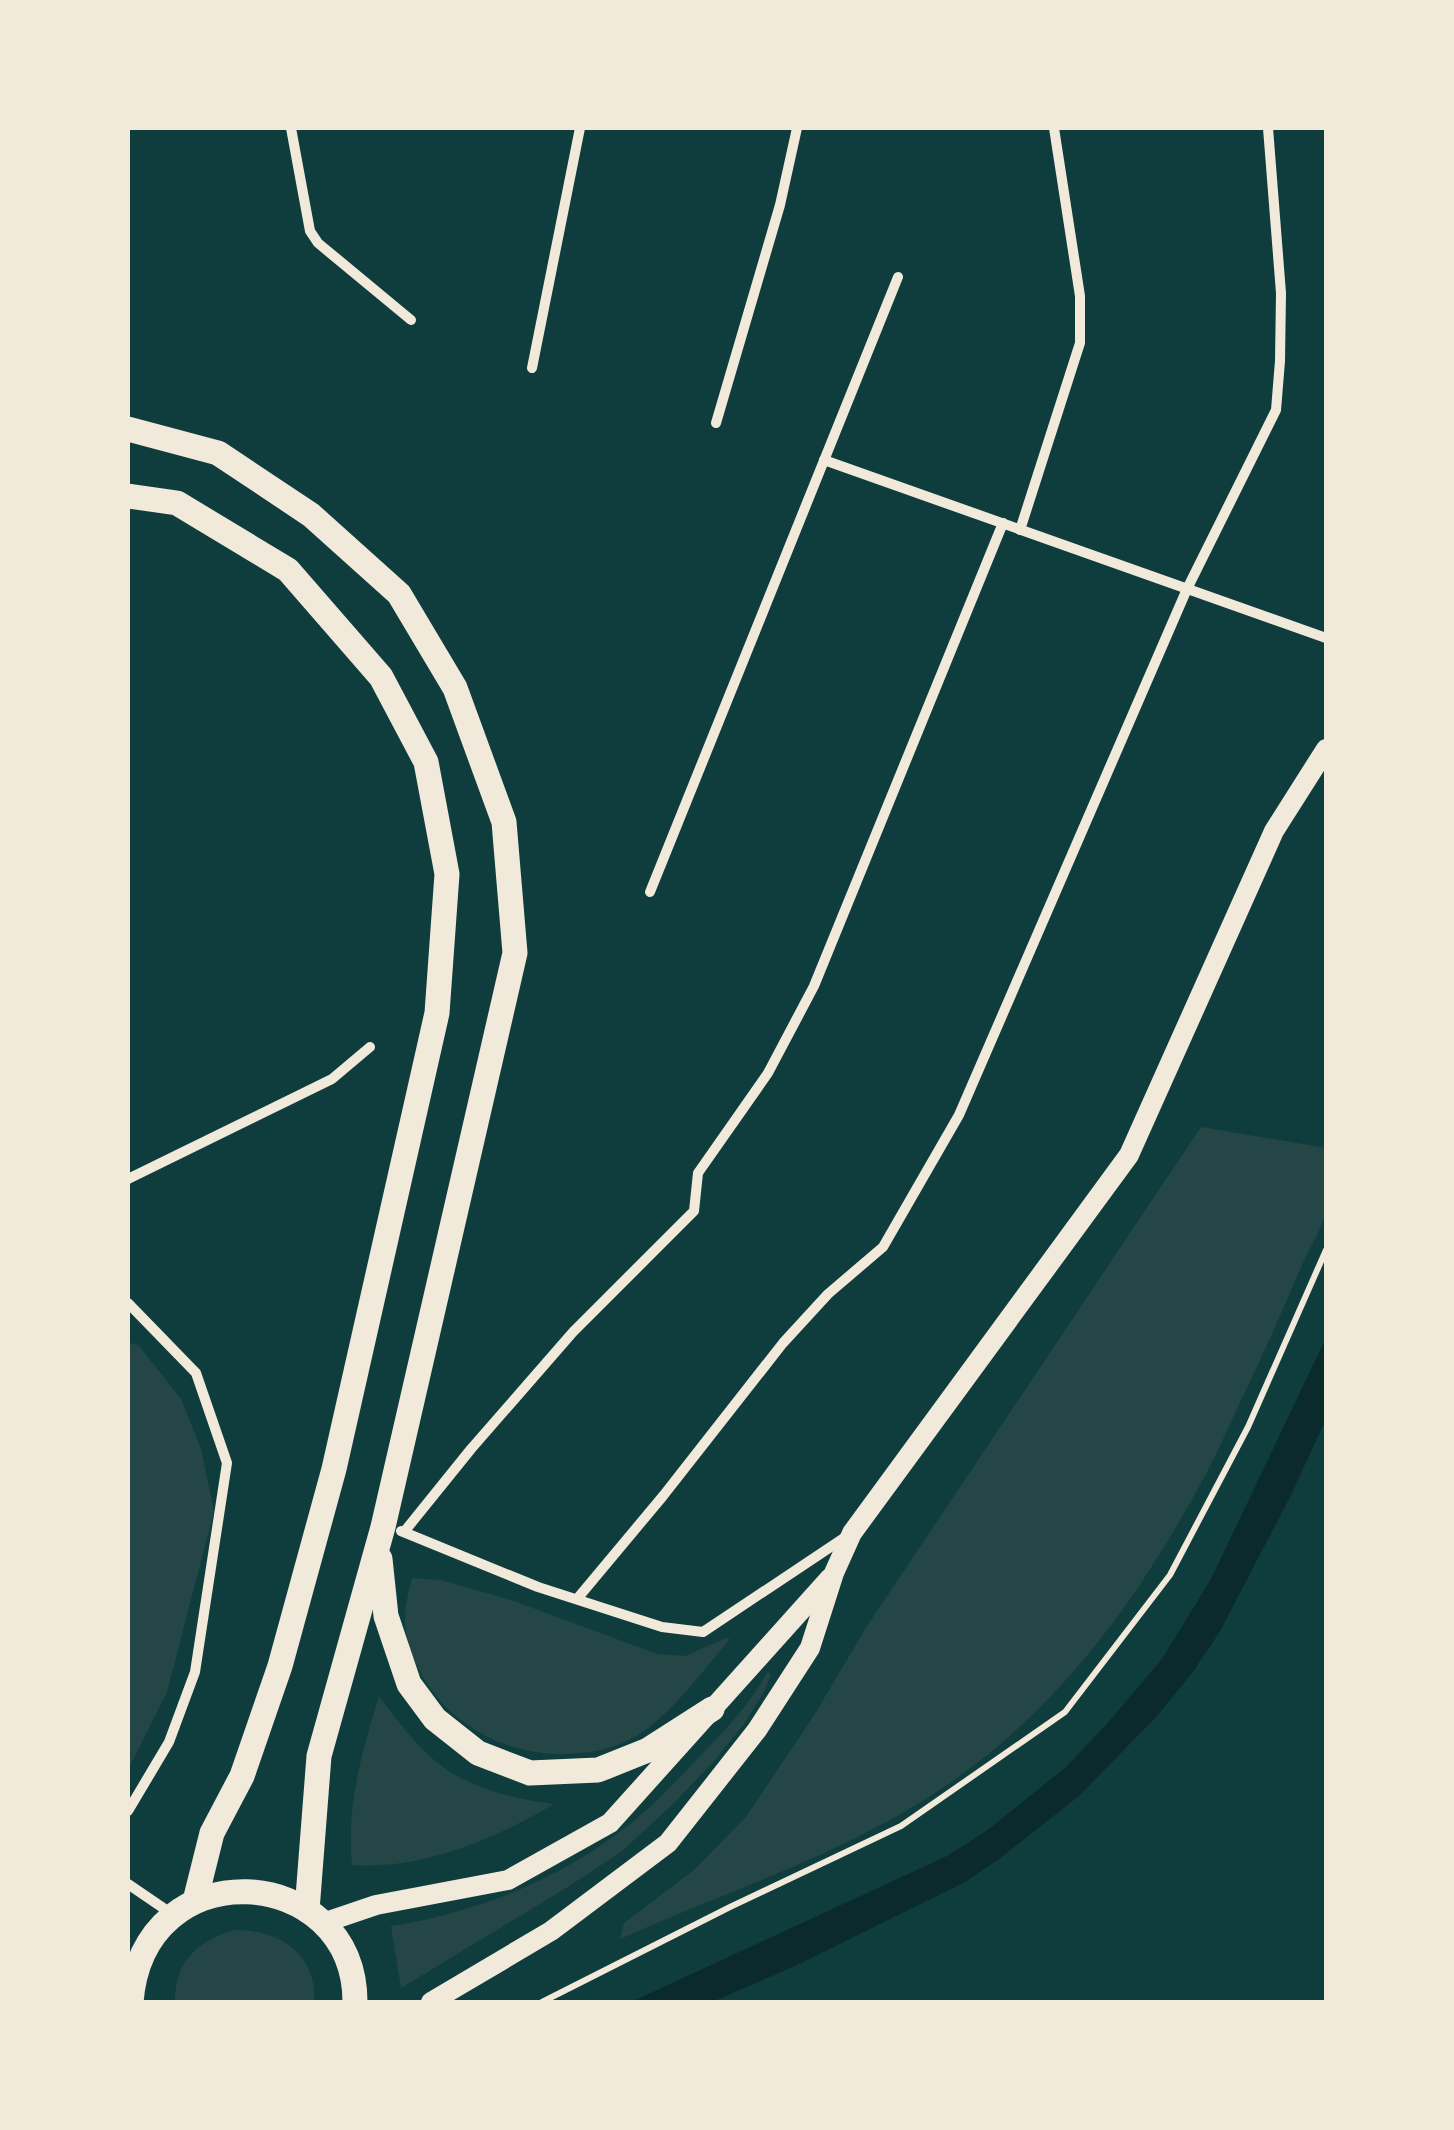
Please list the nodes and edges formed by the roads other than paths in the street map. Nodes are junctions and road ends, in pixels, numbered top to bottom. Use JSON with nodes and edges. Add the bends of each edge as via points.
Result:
{"nodes":[{"id":1,"x":291,"y":128,"type":"edge"},
{"id":2,"x":580,"y":128,"type":"edge"},
{"id":3,"x":798,"y":128,"type":"edge"},
{"id":4,"x":1054,"y":128,"type":"edge"},
{"id":5,"x":1268,"y":128,"type":"edge"},
{"id":6,"x":898,"y":278,"type":"dead end"},
{"id":7,"x":410,"y":320,"type":"dead end"},
{"id":8,"x":532,"y":368,"type":"dead end"},
{"id":9,"x":716,"y":423,"type":"dead end"},
{"id":10,"x":128,"y":428,"type":"edge"},
{"id":11,"x":824,"y":460,"type":"junction"},
{"id":12,"x":128,"y":496,"type":"edge"},
{"id":13,"x":1003,"y":523,"type":"junction"},
{"id":14,"x":1020,"y":530,"type":"junction"},
{"id":15,"x":1187,"y":589,"type":"junction"},
{"id":16,"x":1326,"y":638,"type":"edge"},
{"id":17,"x":1326,"y":749,"type":"edge"},
{"id":18,"x":650,"y":892,"type":"dead end"},
{"id":19,"x":370,"y":1047,"type":"dead end"},
{"id":20,"x":128,"y":1179,"type":"edge"},
{"id":21,"x":128,"y":1303,"type":"edge"},
{"id":22,"x":852,"y":1533,"type":"junction"},
{"id":23,"x":388,"y":1534,"type":"junction"},
{"id":24,"x":834,"y":1573,"type":"junction"},
{"id":25,"x":577,"y":1599,"type":"junction"},
{"id":26,"x":712,"y":1710,"type":"junction"},
{"id":27,"x":128,"y":1811,"type":"edge"},
{"id":28,"x":128,"y":1884,"type":"edge"},
{"id":29,"x":196,"y":1901,"type":"junction"},
{"id":30,"x":173,"y":1915,"type":"junction"},
{"id":31,"x":315,"y":1916,"type":"junction"},
{"id":32,"x":129,"y":2002,"type":"edge"},
{"id":33,"x":354,"y":2002,"type":"edge"},
{"id":34,"x":431,"y":2002,"type":"edge"}],
"edges":[{"from":1,"to":7,"type":"street","via":[[310,231]]},
{"from":2,"to":8,"type":"street"},
{"from":3,"to":9,"type":"street"},
{"from":4,"to":14,"type":"street","via":[[1080,296],[1080,343]]},
{"from":5,"to":15,"type":"street","via":[[1281,293],[1276,410]]},
{"from":6,"to":11,"type":"street"},
{"from":10,"to":23,"type":"main road","via":[[218,453],[311,515],[400,594],[456,688],[504,822],[515,953]]},
{"from":11,"to":13,"type":"street"},
{"from":11,"to":18,"type":"street"},
{"from":12,"to":29,"type":"main road","via":[[177,503],[288,570],[381,678],[426,762],[447,874],[437,1013],[334,1469],[280,1666],[242,1776],[212,1833]]},
{"from":13,"to":14,"type":"street"},
{"from":13,"to":23,"type":"street","via":[[814,986],[768,1073],[698,1173],[694,1211]]},
{"from":14,"to":15,"type":"street"},
{"from":15,"to":16,"type":"street"},
{"from":15,"to":25,"type":"street","via":[[960,1115],[883,1247],[783,1343]]},
{"from":17,"to":22,"type":"main road","via":[[1274,830],[1129,1155]]},
{"from":19,"to":20,"type":"street","via":[[332,1079]]},
{"from":21,"to":27,"type":"street","via":[[196,1374],[227,1463],[196,1672],[169,1742]]},
{"from":22,"to":24,"type":"main road"},
{"from":22,"to":25,"type":"street","via":[[703,1632],[662,1627]]},
{"from":23,"to":25,"type":"street"},
{"from":23,"to":26,"type":"main road","via":[[386,1616],[409,1684],[435,1719],[478,1753],[530,1772],[598,1770],[648,1750]]},
{"from":23,"to":31,"type":"main road","via":[[320,1756]]},
{"from":24,"to":26,"type":"main road"},
{"from":24,"to":34,"type":"main road","via":[[810,1648],[757,1730],[668,1843],[551,1931]]},
{"from":26,"to":31,"type":"main road","via":[[610,1823],[508,1880]]},
{"from":28,"to":30,"type":"street"},
{"from":29,"to":30,"type":"main road"},
{"from":29,"to":31,"type":"main road","via":[[233,1890],[272,1894]]},
{"from":30,"to":32,"type":"main road","via":[[148,1942]]},
{"from":31,"to":33,"type":"main road","via":[[344,1952]]}]}
